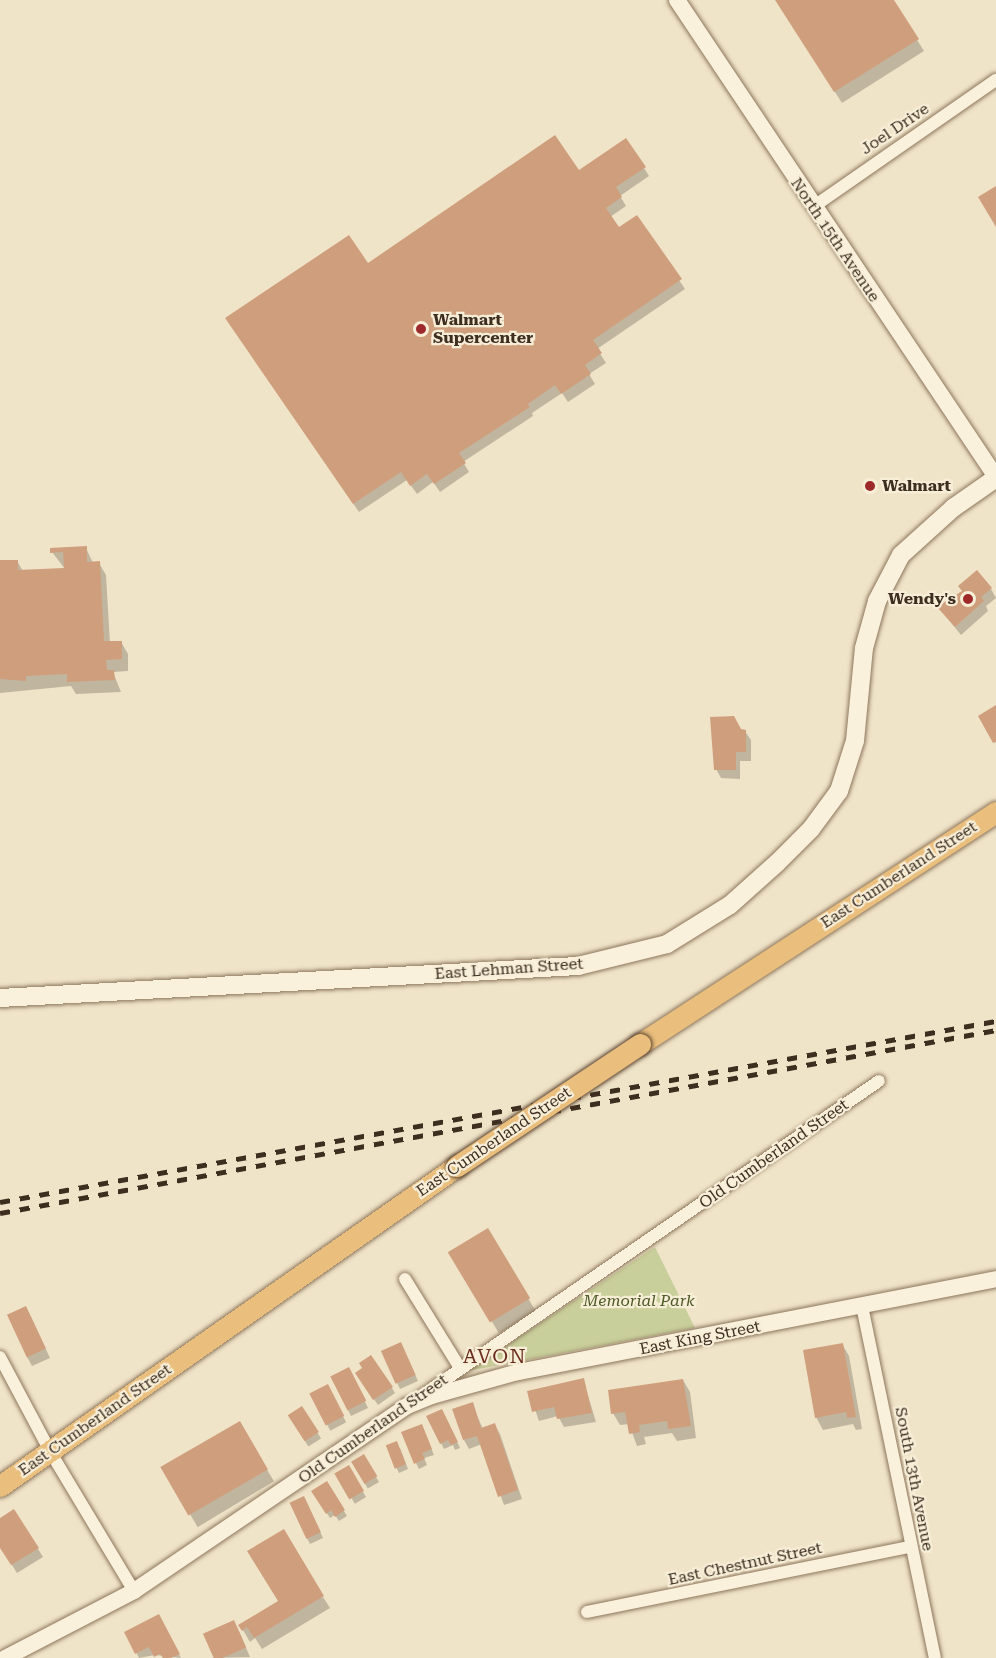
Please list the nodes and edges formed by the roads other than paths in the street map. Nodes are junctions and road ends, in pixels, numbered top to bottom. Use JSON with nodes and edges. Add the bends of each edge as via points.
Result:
{"nodes":[{"id":1,"x":677,"y":0,"type":"edge"},
{"id":2,"x":996,"y":80,"type":"edge"},
{"id":3,"x":813,"y":207,"type":"junction"},
{"id":4,"x":996,"y":478,"type":"edge"},
{"id":5,"x":996,"y":812,"type":"edge"},
{"id":6,"x":0,"y":998,"type":"edge"},
{"id":7,"x":879,"y":1081,"type":"dead end"},
{"id":8,"x":405,"y":1279,"type":"dead end"},
{"id":9,"x":996,"y":1279,"type":"edge"},
{"id":10,"x":862,"y":1306,"type":"junction"},
{"id":11,"x":0,"y":1357,"type":"edge"},
{"id":12,"x":460,"y":1368,"type":"junction"},
{"id":13,"x":407,"y":1406,"type":"junction"},
{"id":14,"x":51,"y":1453,"type":"junction"},
{"id":15,"x":0,"y":1486,"type":"edge"},
{"id":16,"x":909,"y":1547,"type":"junction"},
{"id":17,"x":135,"y":1591,"type":"junction"},
{"id":18,"x":587,"y":1612,"type":"dead end"},
{"id":19,"x":6,"y":1658,"type":"edge"},
{"id":20,"x":934,"y":1658,"type":"edge"}],
"edges":[{"from":1,"to":3,"type":"street","name":"North 15th Avenue"},
{"from":2,"to":3,"type":"street","name":"Joel Drive"},
{"from":3,"to":4,"type":"street","name":"North 15th Avenue"},
{"from":4,"to":6,"type":"main road","name":"East Lehman Street","via":[[953,508],[901,555],[877,601],[864,648],[855,741],[839,791],[812,829],[730,905],[667,944],[578,966]]},
{"from":5,"to":14,"type":"highway","name":"East Cumberland Street","bridge":true,"via":[[457,1166]]},
{"from":7,"to":12,"type":"street","name":"Old Cumberland Street"},
{"from":8,"to":12,"type":"street"},
{"from":9,"to":10,"type":"street","name":"East King Street"},
{"from":10,"to":13,"type":"street","name":"East King Street","via":[[518,1372]]},
{"from":10,"to":16,"type":"street","name":"South 13th Avenue"},
{"from":11,"to":14,"type":"street"},
{"from":12,"to":13,"type":"street","name":"Old Cumberland Street"},
{"from":13,"to":17,"type":"street","name":"Old Cumberland Street"},
{"from":14,"to":15,"type":"highway","name":"East Cumberland Street"},
{"from":14,"to":17,"type":"street"},
{"from":16,"to":18,"type":"street","name":"East Chestnut Street"},
{"from":16,"to":20,"type":"street","name":"South 13th Avenue"},
{"from":17,"to":19,"type":"street","name":"Old Cumberland Street"}]}
